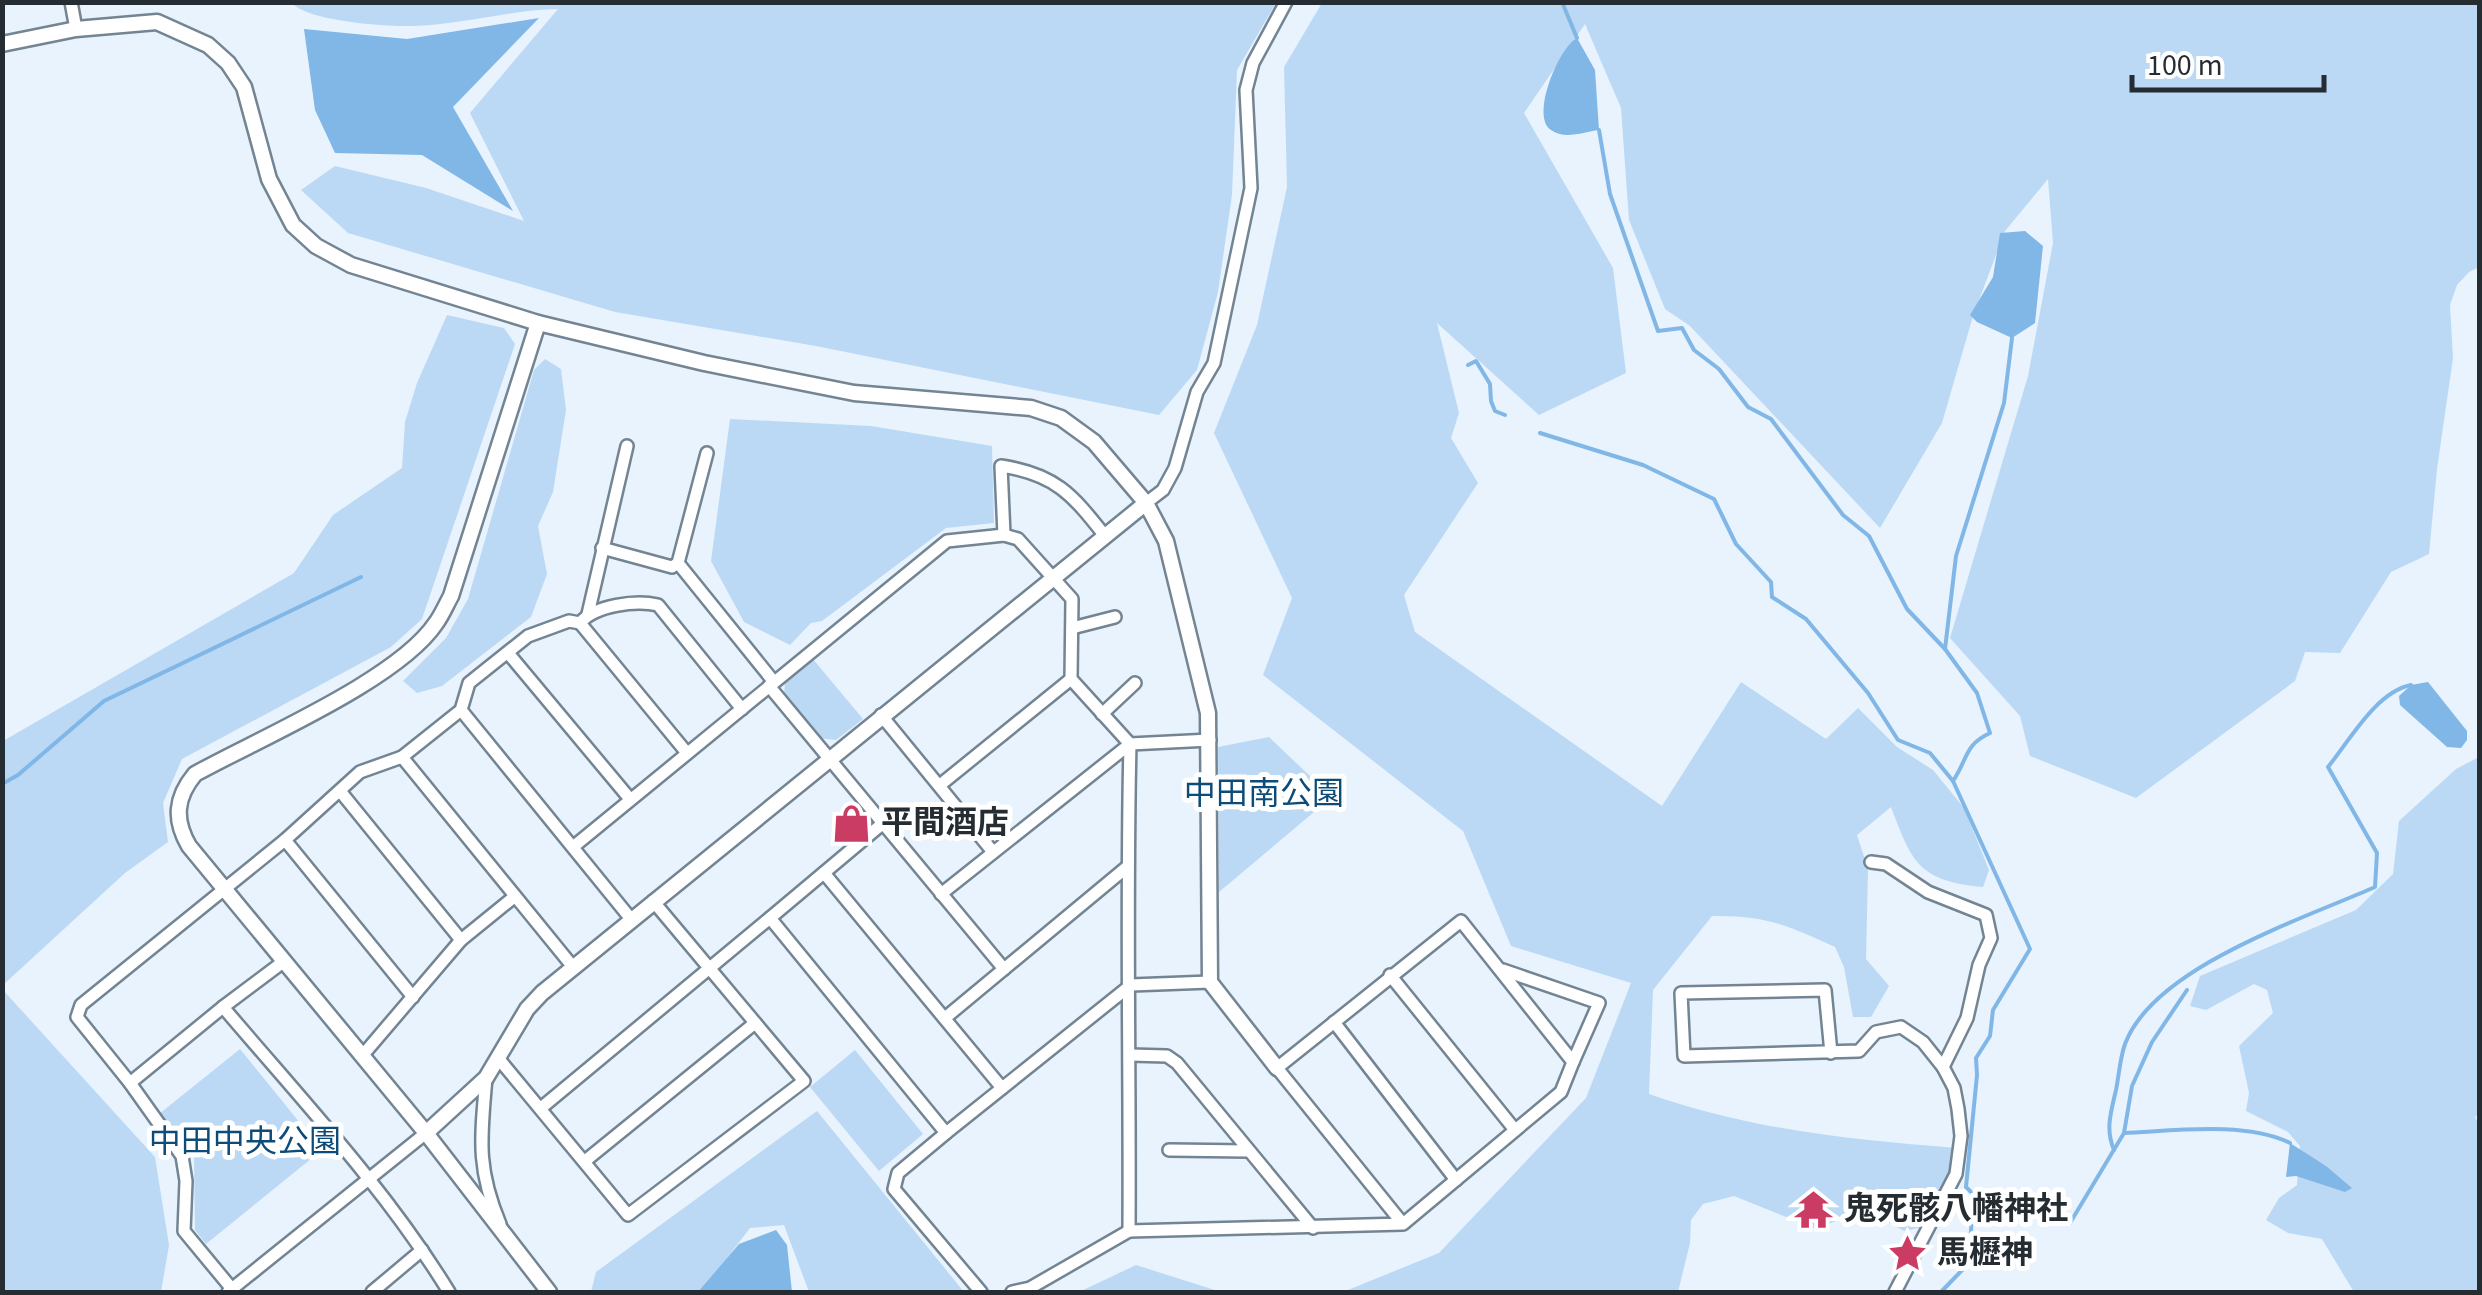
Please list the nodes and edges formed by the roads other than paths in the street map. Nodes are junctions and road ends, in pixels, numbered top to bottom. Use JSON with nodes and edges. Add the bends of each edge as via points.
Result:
{"nodes":[{"id":1,"x":71,"y":2,"type":"edge"},
{"id":2,"x":1286,"y":2,"type":"edge"},
{"id":3,"x":76,"y":29,"type":"junction"},
{"id":4,"x":2,"y":44,"type":"edge"},
{"id":5,"x":538,"y":323,"type":"junction"},
{"id":6,"x":628,"y":446,"type":"dead end"},
{"id":7,"x":707,"y":453,"type":"dead end"},
{"id":8,"x":1146,"y":503,"type":"junction"},
{"id":9,"x":1004,"y":536,"type":"junction"},
{"id":10,"x":1104,"y":536,"type":"junction"},
{"id":11,"x":602,"y":548,"type":"junction"},
{"id":12,"x":678,"y":564,"type":"junction"},
{"id":13,"x":1052,"y":577,"type":"junction"},
{"id":14,"x":1115,"y":617,"type":"dead end"},
{"id":15,"x":584,"y":618,"type":"junction"},
{"id":16,"x":1072,"y":628,"type":"junction"},
{"id":17,"x":508,"y":653,"type":"junction"},
{"id":18,"x":1071,"y":679,"type":"junction"},
{"id":19,"x":1135,"y":683,"type":"dead end"},
{"id":20,"x":772,"y":684,"type":"junction"},
{"id":21,"x":742,"y":708,"type":"junction"},
{"id":22,"x":461,"y":710,"type":"junction"},
{"id":23,"x":1102,"y":714,"type":"junction"},
{"id":24,"x":881,"y":715,"type":"junction"},
{"id":25,"x":1210,"y":740,"type":"junction"},
{"id":26,"x":1130,"y":744,"type":"junction"},
{"id":27,"x":687,"y":753,"type":"junction"},
{"id":28,"x":402,"y":757,"type":"junction"},
{"id":29,"x":828,"y":759,"type":"junction"},
{"id":30,"x":940,"y":785,"type":"junction"},
{"id":31,"x":340,"y":791,"type":"junction"},
{"id":32,"x":630,"y":798,"type":"junction"},
{"id":33,"x":882,"y":824,"type":"junction"},
{"id":34,"x":285,"y":840,"type":"junction"},
{"id":35,"x":573,"y":847,"type":"junction"},
{"id":36,"x":994,"y":852,"type":"junction"},
{"id":37,"x":1871,"y":862,"type":"dead end"},
{"id":38,"x":1127,"y":867,"type":"junction"},
{"id":39,"x":824,"y":873,"type":"junction"},
{"id":40,"x":224,"y":889,"type":"junction"},
{"id":41,"x":941,"y":894,"type":"junction"},
{"id":42,"x":514,"y":897,"type":"junction"},
{"id":43,"x":653,"y":900,"type":"junction"},
{"id":44,"x":770,"y":918,"type":"junction"},
{"id":45,"x":630,"y":920,"type":"junction"},
{"id":46,"x":461,"y":940,"type":"junction"},
{"id":47,"x":283,"y":962,"type":"junction"},
{"id":48,"x":572,"y":967,"type":"junction"},
{"id":49,"x":710,"y":968,"type":"junction"},
{"id":50,"x":1004,"y":969,"type":"junction"},
{"id":51,"x":1500,"y":969,"type":"junction"},
{"id":52,"x":1390,"y":975,"type":"junction"},
{"id":53,"x":1210,"y":982,"type":"junction"},
{"id":54,"x":1131,"y":985,"type":"junction"},
{"id":55,"x":413,"y":997,"type":"junction"},
{"id":56,"x":223,"y":1007,"type":"junction"},
{"id":57,"x":945,"y":1018,"type":"junction"},
{"id":58,"x":755,"y":1022,"type":"junction"},
{"id":59,"x":1334,"y":1022,"type":"junction"},
{"id":60,"x":1831,"y":1053,"type":"junction"},
{"id":61,"x":1130,"y":1055,"type":"junction"},
{"id":62,"x":362,"y":1056,"type":"junction"},
{"id":63,"x":498,"y":1058,"type":"junction"},
{"id":64,"x":1573,"y":1062,"type":"junction"},
{"id":65,"x":1943,"y":1067,"type":"junction"},
{"id":66,"x":1276,"y":1068,"type":"junction"},
{"id":67,"x":486,"y":1078,"type":"junction"},
{"id":68,"x":130,"y":1083,"type":"junction"},
{"id":69,"x":1002,"y":1088,"type":"junction"},
{"id":70,"x":541,"y":1108,"type":"junction"},
{"id":71,"x":1515,"y":1130,"type":"junction"},
{"id":72,"x":426,"y":1132,"type":"junction"},
{"id":73,"x":946,"y":1133,"type":"junction"},
{"id":74,"x":1169,"y":1150,"type":"dead end"},
{"id":75,"x":1248,"y":1151,"type":"junction"},
{"id":76,"x":585,"y":1161,"type":"junction"},
{"id":77,"x":367,"y":1179,"type":"junction"},
{"id":78,"x":1456,"y":1180,"type":"junction"},
{"id":79,"x":1403,"y":1224,"type":"junction"},
{"id":80,"x":1312,"y":1228,"type":"junction"},
{"id":81,"x":1129,"y":1231,"type":"junction"},
{"id":82,"x":504,"y":1232,"type":"junction"},
{"id":83,"x":422,"y":1250,"type":"junction"},
{"id":84,"x":230,"y":1291,"type":"edge"},
{"id":85,"x":372,"y":1292,"type":"edge"},
{"id":86,"x":448,"y":1292,"type":"edge"},
{"id":87,"x":549,"y":1292,"type":"edge"},
{"id":88,"x":981,"y":1292,"type":"edge"},
{"id":89,"x":1012,"y":1292,"type":"edge"},
{"id":90,"x":1894,"y":1292,"type":"edge"}],
"edges":[{"from":1,"to":3,"type":"street"},
{"from":2,"to":8,"type":"street","via":[[1246,90],[1250,188],[1214,364],[1197,392],[1175,468]]},
{"from":3,"to":4,"type":"street"},
{"from":3,"to":5,"type":"street","via":[[157,22],[208,45],[244,87],[269,179],[293,225],[316,246],[350,264]]},
{"from":5,"to":8,"type":"street","via":[[854,393],[1031,408],[1061,418],[1094,442]]},
{"from":5,"to":40,"type":"street","via":[[436,624],[374,676],[188,783],[176,813],[180,829]]},
{"from":6,"to":11,"type":"street"},
{"from":7,"to":12,"type":"street"},
{"from":8,"to":10,"type":"street"},
{"from":8,"to":25,"type":"street","via":[[1166,542]]},
{"from":9,"to":10,"type":"street","via":[[1001,466],[1053,480]]},
{"from":9,"to":13,"type":"street","via":[[1018,540]]},
{"from":9,"to":20,"type":"street","via":[[948,540]]},
{"from":10,"to":13,"type":"street"},
{"from":11,"to":12,"type":"street"},
{"from":11,"to":15,"type":"street"},
{"from":12,"to":20,"type":"street"},
{"from":13,"to":16,"type":"street","via":[[1072,598]]},
{"from":13,"to":24,"type":"street"},
{"from":14,"to":16,"type":"street"},
{"from":15,"to":17,"type":"street","via":[[528,636]]},
{"from":15,"to":21,"type":"street","via":[[658,604]]},
{"from":15,"to":27,"type":"street"},
{"from":16,"to":18,"type":"street"},
{"from":17,"to":22,"type":"street","via":[[469,684]]},
{"from":17,"to":32,"type":"street"},
{"from":18,"to":23,"type":"street"},
{"from":18,"to":30,"type":"street"},
{"from":19,"to":23,"type":"street"},
{"from":20,"to":21,"type":"street"},
{"from":20,"to":29,"type":"street"},
{"from":21,"to":27,"type":"street"},
{"from":22,"to":28,"type":"street"},
{"from":22,"to":35,"type":"street"},
{"from":23,"to":26,"type":"street"},
{"from":24,"to":29,"type":"street"},
{"from":24,"to":30,"type":"street"},
{"from":25,"to":26,"type":"street"},
{"from":25,"to":53,"type":"street"},
{"from":26,"to":36,"type":"street"},
{"from":26,"to":38,"type":"street"},
{"from":27,"to":32,"type":"street"},
{"from":28,"to":31,"type":"street","via":[[360,772]]},
{"from":28,"to":42,"type":"street"},
{"from":29,"to":33,"type":"street"},
{"from":29,"to":43,"type":"street"},
{"from":30,"to":36,"type":"street"},
{"from":31,"to":34,"type":"street"},
{"from":31,"to":46,"type":"street"},
{"from":32,"to":35,"type":"street"},
{"from":33,"to":39,"type":"street"},
{"from":33,"to":41,"type":"street"},
{"from":34,"to":40,"type":"street"},
{"from":34,"to":55,"type":"street"},
{"from":35,"to":45,"type":"street"},
{"from":36,"to":41,"type":"street"},
{"from":37,"to":65,"type":"street","via":[[1986,914],[1991,938],[1967,1018]]},
{"from":38,"to":50,"type":"street"},
{"from":38,"to":54,"type":"street"},
{"from":39,"to":44,"type":"street"},
{"from":39,"to":57,"type":"street"},
{"from":40,"to":47,"type":"street"},
{"from":40,"to":68,"type":"street","via":[[81,1005],[77,1018]]},
{"from":41,"to":50,"type":"street"},
{"from":42,"to":46,"type":"street"},
{"from":42,"to":48,"type":"street"},
{"from":43,"to":45,"type":"street"},
{"from":43,"to":49,"type":"street"},
{"from":44,"to":49,"type":"street"},
{"from":44,"to":73,"type":"street"},
{"from":45,"to":48,"type":"street"},
{"from":46,"to":55,"type":"street"},
{"from":47,"to":56,"type":"street"},
{"from":47,"to":62,"type":"street"},
{"from":48,"to":63,"type":"street","via":[[527,1009]]},
{"from":49,"to":58,"type":"street"},
{"from":49,"to":70,"type":"street"},
{"from":50,"to":57,"type":"street"},
{"from":51,"to":52,"type":"street","via":[[1461,921]]},
{"from":51,"to":64,"type":"street"},
{"from":51,"to":64,"type":"street","via":[[1599,1002]]},
{"from":52,"to":59,"type":"street"},
{"from":52,"to":71,"type":"street"},
{"from":53,"to":54,"type":"street"},
{"from":53,"to":66,"type":"street"},
{"from":54,"to":61,"type":"street"},
{"from":54,"to":69,"type":"street"},
{"from":55,"to":62,"type":"street"},
{"from":56,"to":68,"type":"street"},
{"from":56,"to":77,"type":"street"},
{"from":57,"to":69,"type":"street"},
{"from":58,"to":76,"type":"street"},
{"from":58,"to":76,"type":"street","via":[[804,1081],[628,1215]]},
{"from":59,"to":66,"type":"street"},
{"from":59,"to":78,"type":"street"},
{"from":60,"to":60,"type":"street","via":[[1684,1056],[1681,992],[1826,990]]},
{"from":60,"to":65,"type":"street","via":[[1859,1051],[1876,1032],[1901,1027]]},
{"from":61,"to":75,"type":"street","via":[[1167,1056],[1178,1063]]},
{"from":61,"to":81,"type":"street"},
{"from":62,"to":72,"type":"street"},
{"from":63,"to":67,"type":"street"},
{"from":63,"to":70,"type":"street"},
{"from":64,"to":71,"type":"street","via":[[1561,1092]]},
{"from":65,"to":90,"type":"street","via":[[1958,1109],[1956,1174]]},
{"from":66,"to":79,"type":"street"},
{"from":67,"to":72,"type":"street"},
{"from":67,"to":82,"type":"street","via":[[480,1160]]},
{"from":68,"to":84,"type":"street","via":[[182,1156],[184,1231]]},
{"from":69,"to":73,"type":"street"},
{"from":70,"to":76,"type":"street"},
{"from":71,"to":78,"type":"street"},
{"from":72,"to":77,"type":"street"},
{"from":72,"to":82,"type":"street"},
{"from":73,"to":88,"type":"street","via":[[898,1173],[894,1189]]},
{"from":74,"to":75,"type":"street"},
{"from":75,"to":80,"type":"street"},
{"from":77,"to":83,"type":"street"},
{"from":77,"to":84,"type":"street"},
{"from":78,"to":79,"type":"street"},
{"from":79,"to":80,"type":"street"},
{"from":80,"to":81,"type":"street"},
{"from":81,"to":89,"type":"street"},
{"from":82,"to":87,"type":"street"},
{"from":83,"to":85,"type":"street"},
{"from":83,"to":86,"type":"street"}]}
